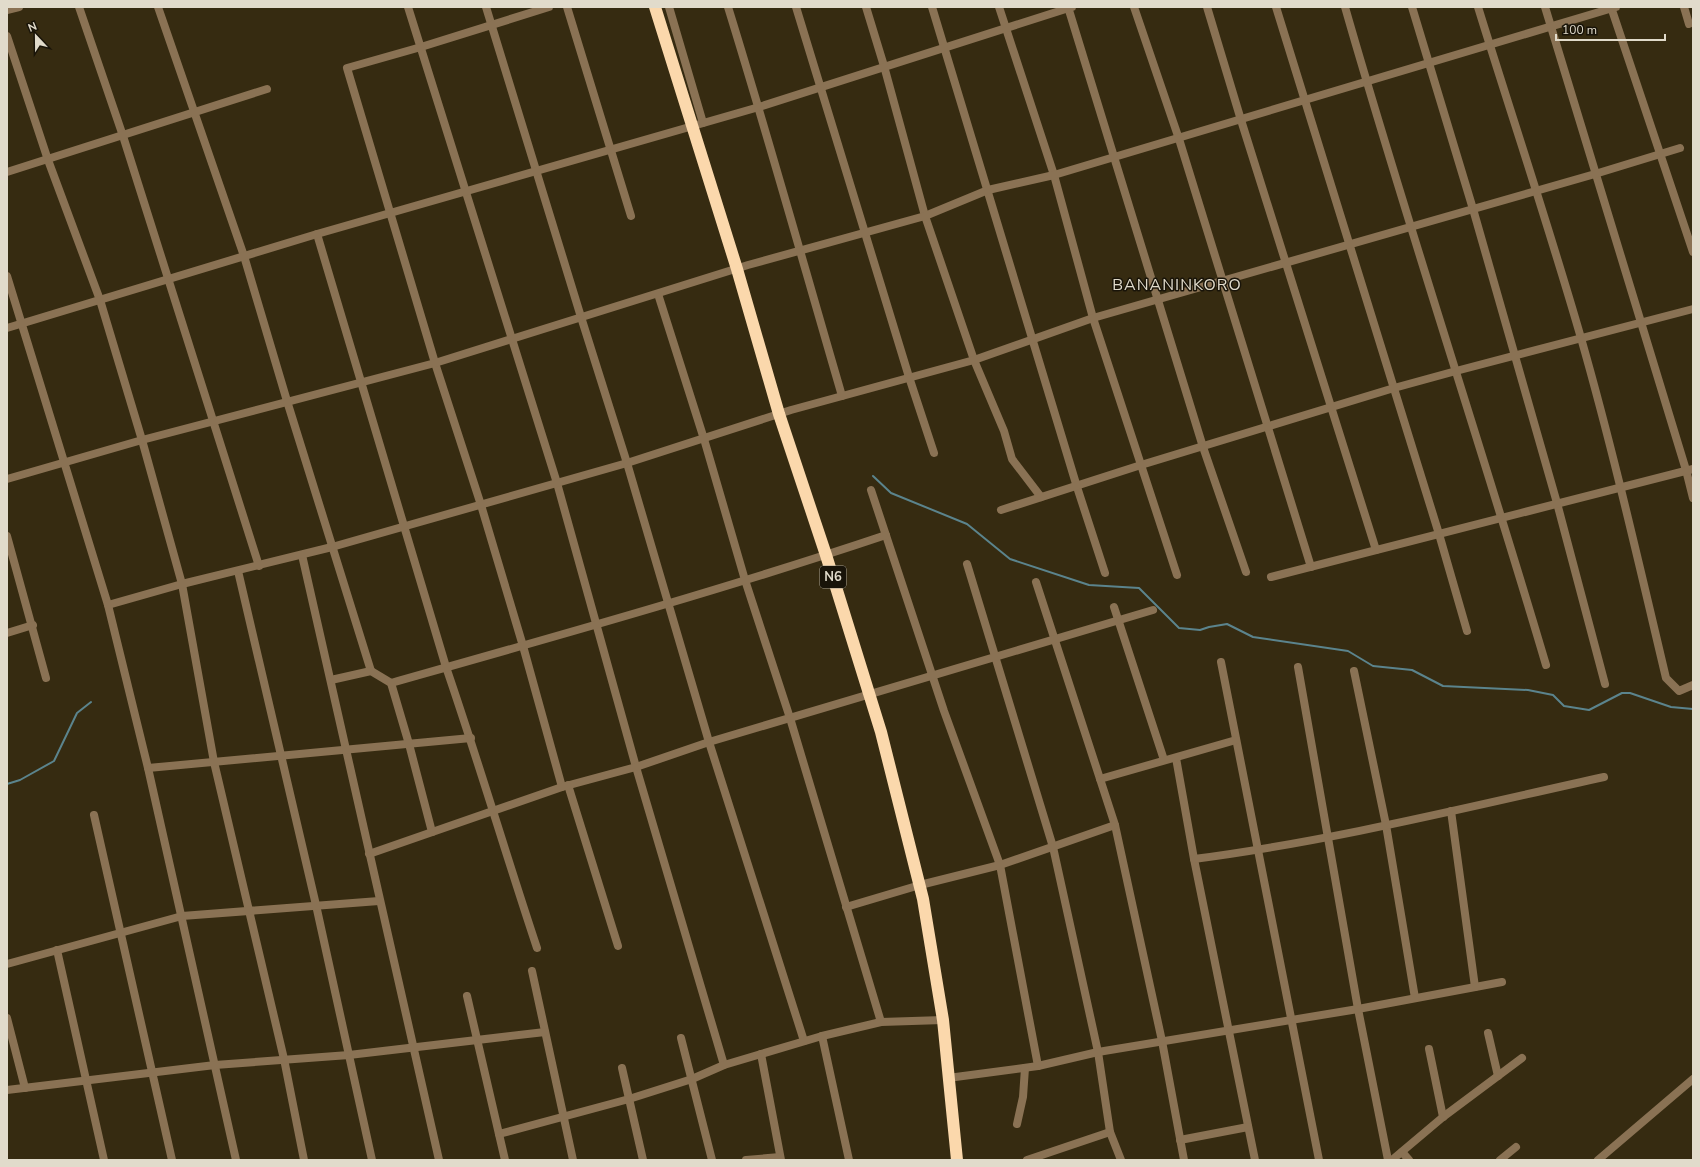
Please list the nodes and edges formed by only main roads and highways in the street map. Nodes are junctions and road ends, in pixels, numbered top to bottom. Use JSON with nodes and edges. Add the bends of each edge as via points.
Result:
{"nodes":[{"id":1,"x":655,"y":7,"type":"edge"},
{"id":2,"x":958,"y":1160,"type":"edge"}],
"edges":[{"from":1,"to":2,"type":"highway","number":"N6","via":[[698,124],[779,414],[881,732],[920,885],[943,1020]]}]}
